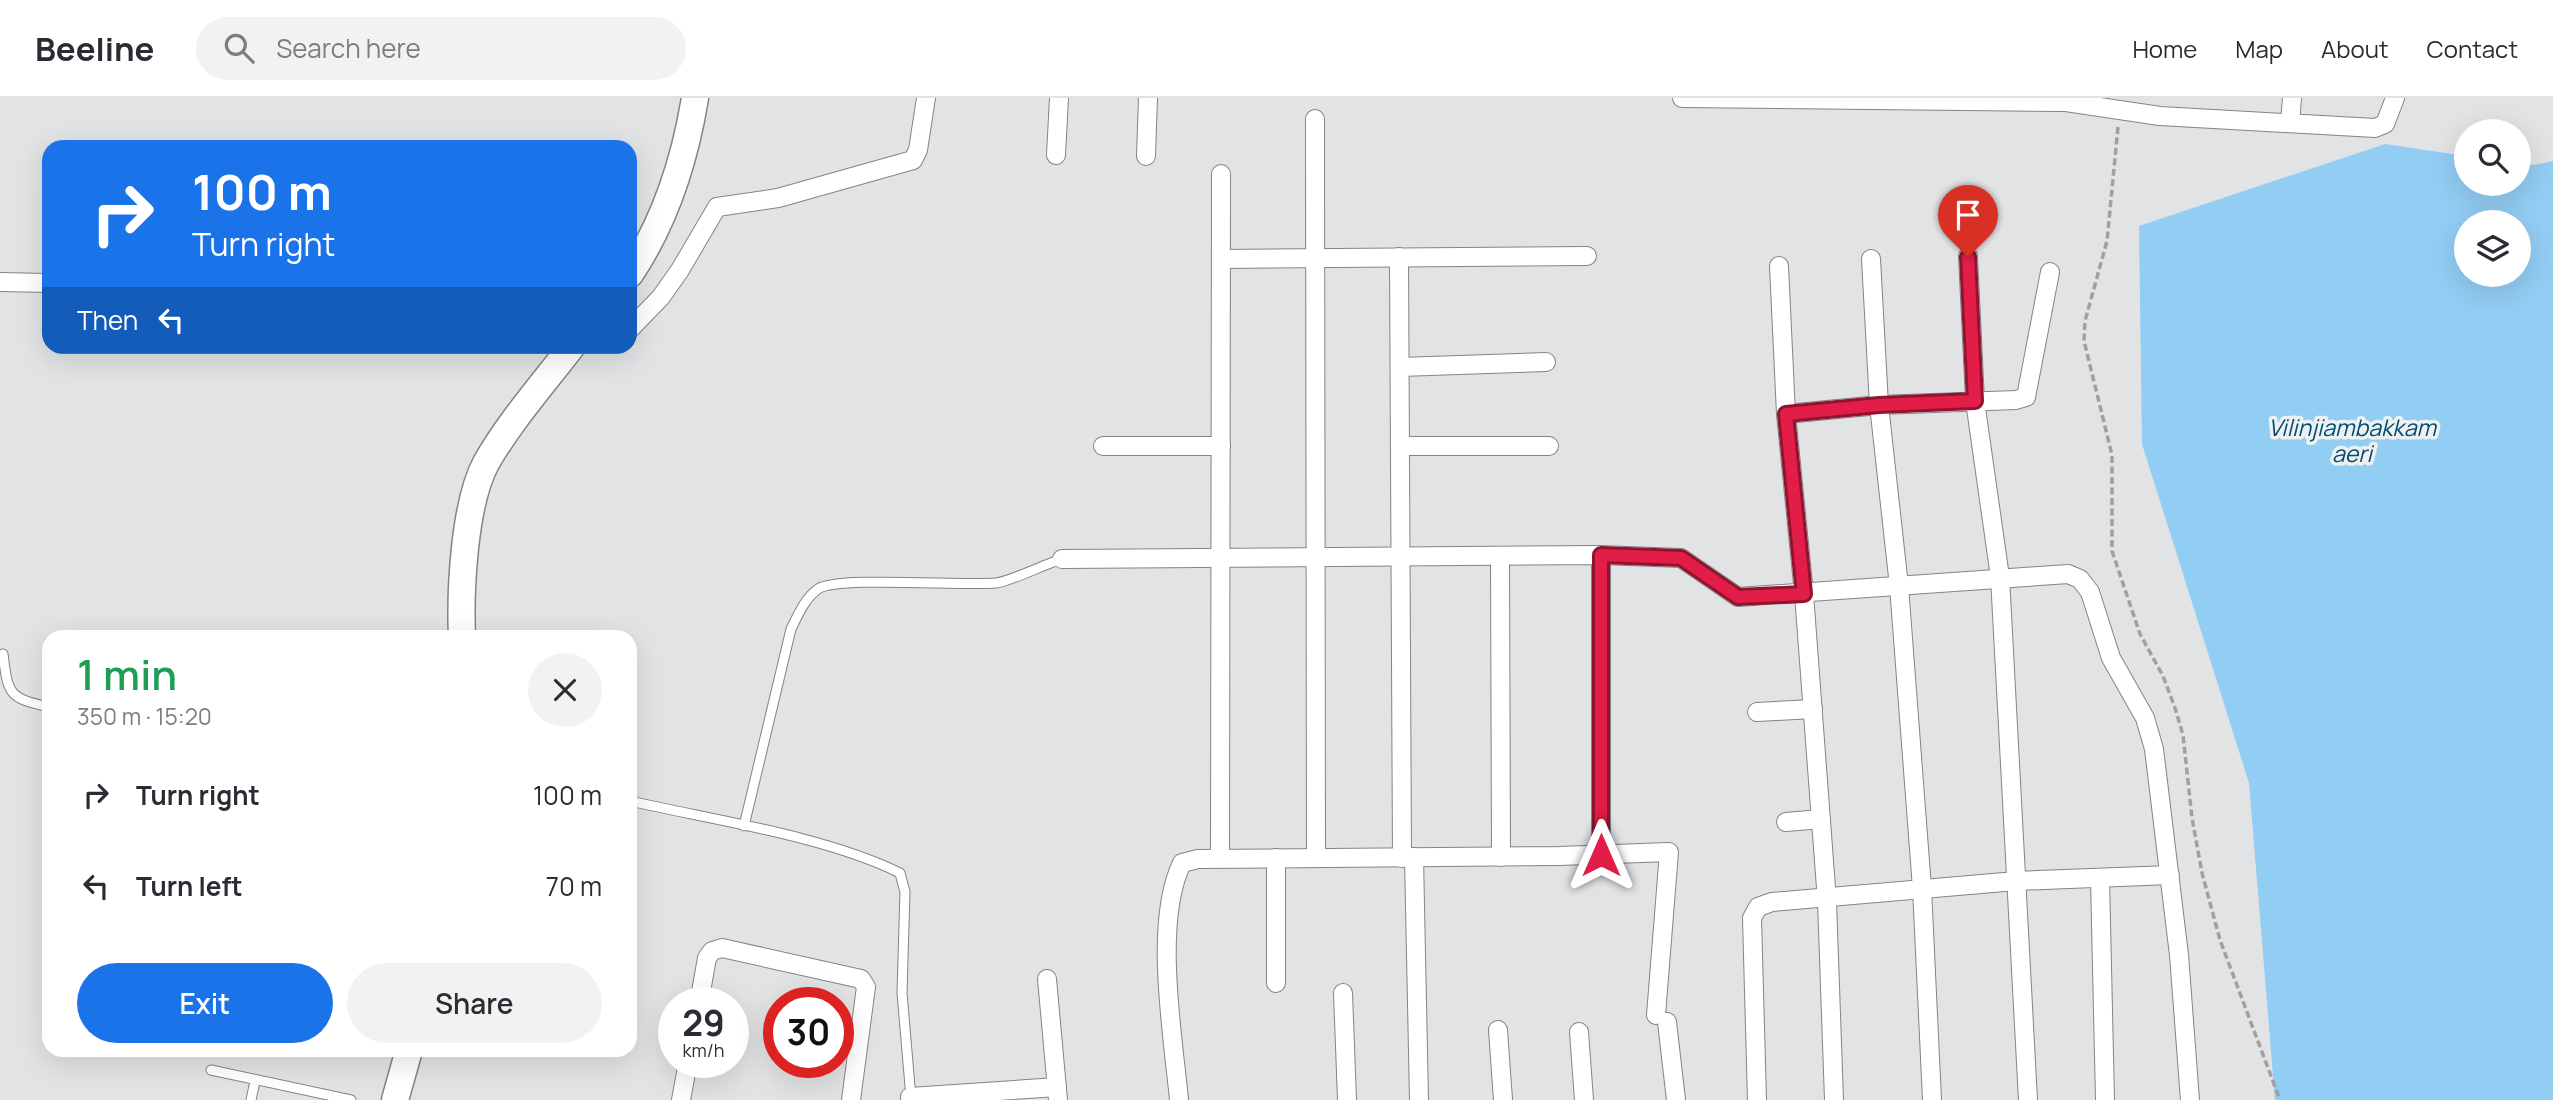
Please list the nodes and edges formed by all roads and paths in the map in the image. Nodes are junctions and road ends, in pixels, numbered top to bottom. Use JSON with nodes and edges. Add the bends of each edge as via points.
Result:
{"nodes":[{"id":1,"x":695,"y":98,"type":"edge"},
{"id":2,"x":926,"y":98,"type":"edge"},
{"id":3,"x":1059,"y":98,"type":"edge"},
{"id":4,"x":1147,"y":98,"type":"edge"},
{"id":5,"x":1682,"y":98,"type":"edge"},
{"id":6,"x":2292,"y":98,"type":"edge"},
{"id":7,"x":2395,"y":98,"type":"edge"},
{"id":8,"x":2163,"y":107,"type":"edge"},
{"id":9,"x":2119,"y":111,"type":"junction"},
{"id":10,"x":1315,"y":119,"type":"dead end"},
{"id":11,"x":2290,"y":123,"type":"junction"},
{"id":12,"x":1056,"y":155,"type":"dead end"},
{"id":13,"x":1146,"y":156,"type":"dead end"},
{"id":14,"x":1221,"y":174,"type":"dead end"},
{"id":15,"x":1587,"y":256,"type":"dead end"},
{"id":16,"x":1399,"y":257,"type":"junction"},
{"id":17,"x":1968,"y":257,"type":"dead end"},
{"id":18,"x":1315,"y":258,"type":"junction"},
{"id":19,"x":1221,"y":259,"type":"junction"},
{"id":20,"x":1871,"y":259,"type":"dead end"},
{"id":21,"x":637,"y":260,"type":"edge"},
{"id":22,"x":1779,"y":266,"type":"dead end"},
{"id":23,"x":2050,"y":272,"type":"dead end"},
{"id":24,"x":0,"y":282,"type":"edge"},
{"id":25,"x":42,"y":283,"type":"edge"},
{"id":26,"x":637,"y":321,"type":"edge"},
{"id":27,"x":566,"y":354,"type":"edge"},
{"id":28,"x":1546,"y":362,"type":"dead end"},
{"id":29,"x":1400,"y":368,"type":"junction"},
{"id":30,"x":1975,"y":401,"type":"junction"},
{"id":31,"x":1879,"y":405,"type":"junction"},
{"id":32,"x":1786,"y":414,"type":"junction"},
{"id":33,"x":1103,"y":446,"type":"dead end"},
{"id":34,"x":1221,"y":446,"type":"junction"},
{"id":35,"x":1400,"y":446,"type":"junction"},
{"id":36,"x":1549,"y":446,"type":"dead end"},
{"id":37,"x":1601,"y":555,"type":"junction"},
{"id":38,"x":1500,"y":556,"type":"junction"},
{"id":39,"x":1401,"y":557,"type":"junction"},
{"id":40,"x":1221,"y":558,"type":"junction"},
{"id":41,"x":1316,"y":558,"type":"junction"},
{"id":42,"x":1062,"y":559,"type":"joint"},
{"id":43,"x":2000,"y":577,"type":"junction"},
{"id":44,"x":1899,"y":586,"type":"junction"},
{"id":45,"x":1804,"y":594,"type":"junction"},
{"id":46,"x":463,"y":630,"type":"edge"},
{"id":47,"x":4,"y":654,"type":"dead end"},
{"id":48,"x":42,"y":705,"type":"edge"},
{"id":49,"x":1813,"y":709,"type":"junction"},
{"id":50,"x":1757,"y":712,"type":"dead end"},
{"id":51,"x":637,"y":803,"type":"edge"},
{"id":52,"x":1821,"y":820,"type":"junction"},
{"id":53,"x":1786,"y":822,"type":"dead end"},
{"id":54,"x":744,"y":826,"type":"junction"},
{"id":55,"x":1601,"y":855,"type":"junction"},
{"id":56,"x":1501,"y":857,"type":"junction"},
{"id":57,"x":1220,"y":858,"type":"junction"},
{"id":58,"x":1276,"y":858,"type":"junction"},
{"id":59,"x":1316,"y":858,"type":"junction"},
{"id":60,"x":1408,"y":858,"type":"junction"},
{"id":61,"x":2170,"y":876,"type":"junction"},
{"id":62,"x":2100,"y":878,"type":"junction"},
{"id":63,"x":2016,"y":881,"type":"junction"},
{"id":64,"x":1922,"y":888,"type":"junction"},
{"id":65,"x":1826,"y":898,"type":"junction"},
{"id":66,"x":1047,"y":979,"type":"dead end"},
{"id":67,"x":1276,"y":983,"type":"dead end"},
{"id":68,"x":702,"y":987,"type":"edge"},
{"id":69,"x":1343,"y":993,"type":"dead end"},
{"id":70,"x":1498,"y":1030,"type":"dead end"},
{"id":71,"x":1579,"y":1032,"type":"dead end"},
{"id":72,"x":407,"y":1057,"type":"edge"},
{"id":73,"x":211,"y":1070,"type":"dead end"},
{"id":74,"x":685,"y":1078,"type":"edge"},
{"id":75,"x":255,"y":1081,"type":"junction"},
{"id":76,"x":1057,"y":1093,"type":"edge"},
{"id":77,"x":911,"y":1098,"type":"edge"},
{"id":78,"x":251,"y":1100,"type":"edge"},
{"id":79,"x":351,"y":1100,"type":"edge"},
{"id":80,"x":395,"y":1100,"type":"edge"},
{"id":81,"x":681,"y":1100,"type":"edge"},
{"id":82,"x":851,"y":1100,"type":"edge"},
{"id":83,"x":1179,"y":1100,"type":"edge"},
{"id":84,"x":1347,"y":1100,"type":"edge"},
{"id":85,"x":1419,"y":1100,"type":"edge"},
{"id":86,"x":1503,"y":1100,"type":"edge"},
{"id":87,"x":1584,"y":1100,"type":"edge"},
{"id":88,"x":1676,"y":1100,"type":"edge"},
{"id":89,"x":1758,"y":1100,"type":"edge"},
{"id":90,"x":1834,"y":1100,"type":"edge"},
{"id":91,"x":1933,"y":1100,"type":"edge"},
{"id":92,"x":2028,"y":1100,"type":"edge"},
{"id":93,"x":2105,"y":1100,"type":"edge"},
{"id":94,"x":2190,"y":1100,"type":"edge"},
{"id":95,"x":2280,"y":1100,"type":"edge"}],
"edges":[{"from":1,"to":21,"type":"street","via":[[687,148]]},
{"from":2,"to":26,"type":"street","via":[[913,160],[778,198],[717,208],[674,279]]},
{"from":3,"to":12,"type":"street"},
{"from":4,"to":13,"type":"street"},
{"from":5,"to":9,"type":"street","via":[[2066,102]]},
{"from":6,"to":11,"type":"street"},
{"from":7,"to":11,"type":"street","via":[[2385,124],[2375,128]]},
{"from":8,"to":9,"type":"street"},
{"from":8,"to":11,"type":"street"},
{"from":9,"to":95,"type":"path","via":[[2107,241],[2085,321],[2084,341],[2112,456],[2112,551],[2140,634],[2175,708],[2183,735],[2192,818],[2220,940]]},
{"from":10,"to":18,"type":"street"},
{"from":14,"to":19,"type":"street"},
{"from":15,"to":16,"type":"street"},
{"from":16,"to":18,"type":"street"},
{"from":16,"to":29,"type":"street"},
{"from":17,"to":30,"type":"street"},
{"from":18,"to":19,"type":"street"},
{"from":18,"to":41,"type":"street"},
{"from":19,"to":34,"type":"street"},
{"from":20,"to":31,"type":"street"},
{"from":22,"to":32,"type":"street"},
{"from":23,"to":30,"type":"street","via":[[2026,397]]},
{"from":24,"to":25,"type":"street"},
{"from":27,"to":46,"type":"street","via":[[485,466],[470,517],[460,593]]},
{"from":28,"to":29,"type":"street"},
{"from":29,"to":35,"type":"street"},
{"from":30,"to":31,"type":"street"},
{"from":30,"to":43,"type":"street"},
{"from":31,"to":32,"type":"street"},
{"from":31,"to":44,"type":"street"},
{"from":32,"to":45,"type":"street"},
{"from":33,"to":34,"type":"street"},
{"from":34,"to":40,"type":"street"},
{"from":35,"to":36,"type":"street"},
{"from":35,"to":39,"type":"street"},
{"from":37,"to":38,"type":"street"},
{"from":37,"to":45,"type":"street","via":[[1681,558],[1738,597]]},
{"from":37,"to":55,"type":"street"},
{"from":38,"to":39,"type":"street"},
{"from":38,"to":56,"type":"street"},
{"from":39,"to":41,"type":"street"},
{"from":39,"to":60,"type":"street"},
{"from":40,"to":41,"type":"street"},
{"from":40,"to":42,"type":"street"},
{"from":40,"to":57,"type":"street"},
{"from":41,"to":59,"type":"street"},
{"from":42,"to":54,"type":"lane","via":[[1001,583],[846,581],[819,587],[791,629]]},
{"from":43,"to":44,"type":"street"},
{"from":43,"to":61,"type":"street","via":[[2068,574],[2080,579],[2090,592],[2112,658],[2145,718],[2154,749]]},
{"from":43,"to":63,"type":"street"},
{"from":44,"to":45,"type":"street"},
{"from":44,"to":64,"type":"street"},
{"from":45,"to":49,"type":"street"},
{"from":47,"to":48,"type":"lane","via":[[10,692]]},
{"from":49,"to":50,"type":"street"},
{"from":49,"to":52,"type":"street"},
{"from":51,"to":54,"type":"lane"},
{"from":52,"to":53,"type":"street"},
{"from":52,"to":65,"type":"street"},
{"from":54,"to":77,"type":"lane","via":[[900,873],[905,892],[902,993]]},
{"from":55,"to":56,"type":"street"},
{"from":55,"to":88,"type":"street","via":[[1669,852],[1661,1019]]},
{"from":56,"to":60,"type":"street"},
{"from":57,"to":58,"type":"street"},
{"from":57,"to":83,"type":"street","via":[[1182,863],[1169,904],[1168,976]]},
{"from":58,"to":59,"type":"street"},
{"from":58,"to":67,"type":"street"},
{"from":59,"to":60,"type":"street"},
{"from":60,"to":85,"type":"street"},
{"from":61,"to":62,"type":"street"},
{"from":61,"to":94,"type":"street"},
{"from":62,"to":63,"type":"street"},
{"from":62,"to":93,"type":"street"},
{"from":63,"to":64,"type":"street"},
{"from":63,"to":92,"type":"street"},
{"from":64,"to":65,"type":"street"},
{"from":64,"to":91,"type":"street"},
{"from":65,"to":89,"type":"street","via":[[1758,906],[1752,918]]},
{"from":65,"to":90,"type":"street"},
{"from":66,"to":76,"type":"street"},
{"from":68,"to":82,"type":"street","via":[[708,958],[722,948],[860,979],[866,987]]},
{"from":69,"to":84,"type":"street"},
{"from":70,"to":86,"type":"street"},
{"from":71,"to":87,"type":"street"},
{"from":72,"to":80,"type":"street"},
{"from":73,"to":75,"type":"lane"},
{"from":74,"to":81,"type":"street"},
{"from":75,"to":78,"type":"lane"},
{"from":75,"to":79,"type":"lane"},
{"from":76,"to":77,"type":"street"}]}
